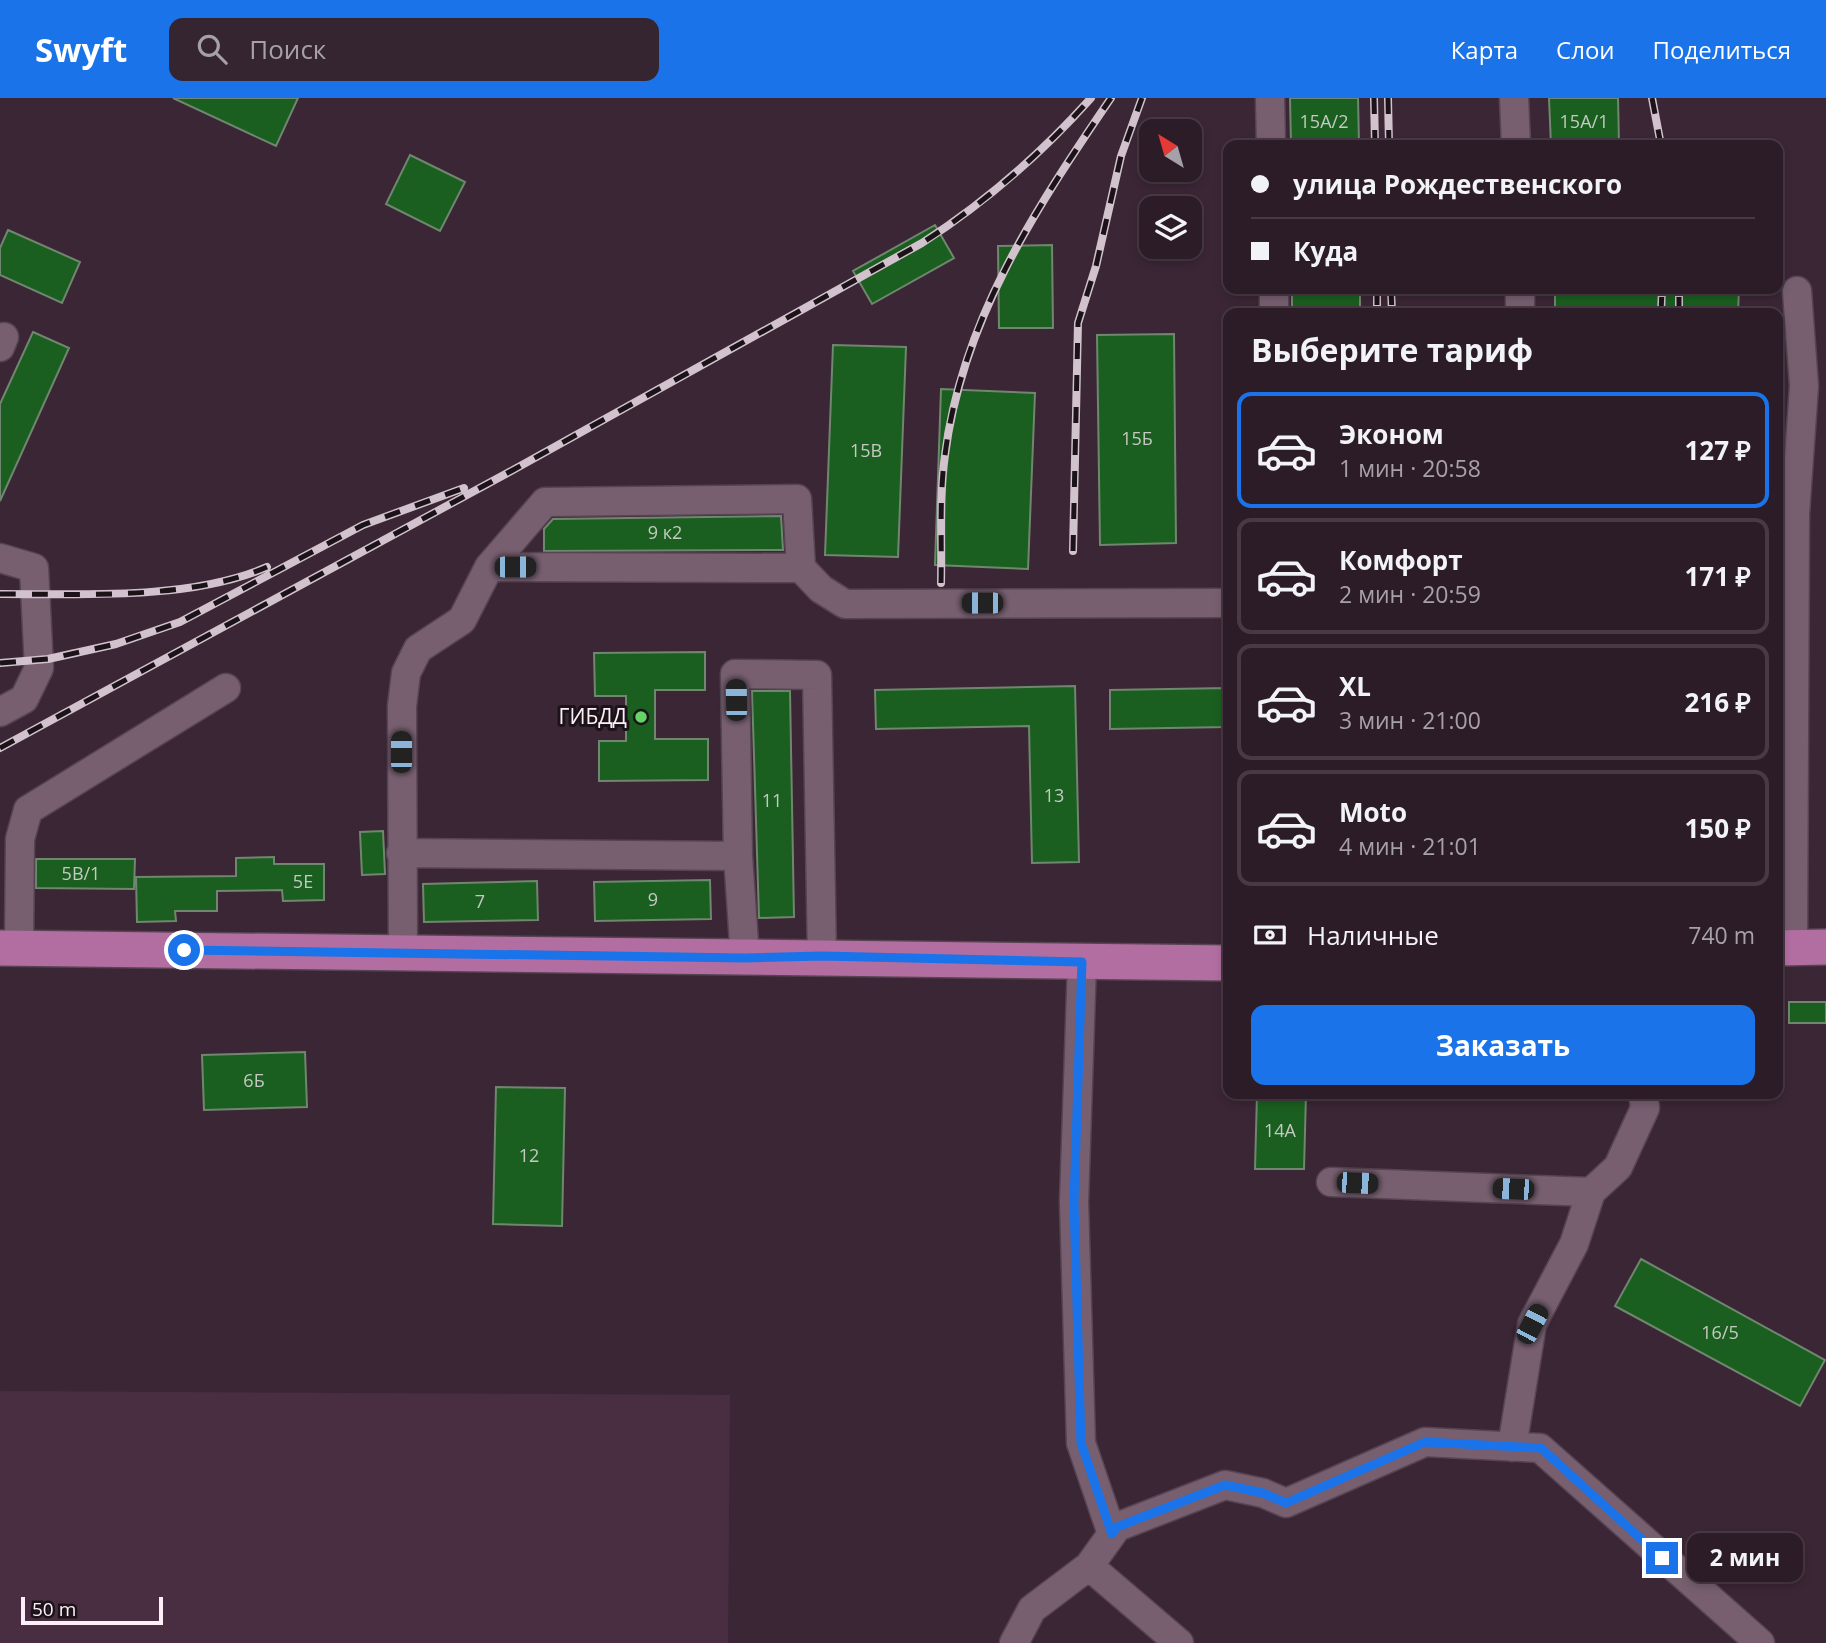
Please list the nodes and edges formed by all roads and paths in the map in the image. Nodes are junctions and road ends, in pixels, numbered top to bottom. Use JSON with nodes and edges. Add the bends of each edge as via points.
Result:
{"nodes":[{"id":1,"x":1270,"y":98,"type":"edge"},
{"id":2,"x":1514,"y":98,"type":"edge"},
{"id":3,"x":1271,"y":140,"type":"edge"},
{"id":4,"x":1516,"y":140,"type":"edge"},
{"id":5,"x":1797,"y":291,"type":"dead end"},
{"id":6,"x":0,"y":558,"type":"edge"},
{"id":7,"x":489,"y":567,"type":"junction"},
{"id":8,"x":801,"y":568,"type":"junction"},
{"id":9,"x":1223,"y":603,"type":"edge"},
{"id":10,"x":226,"y":688,"type":"dead end"},
{"id":11,"x":0,"y":712,"type":"edge"},
{"id":12,"x":401,"y":853,"type":"junction"},
{"id":13,"x":738,"y":856,"type":"junction"},
{"id":14,"x":10,"y":948,"type":"edge"},
{"id":15,"x":1794,"y":952,"type":"edge"},
{"id":16,"x":403,"y":953,"type":"junction"},
{"id":17,"x":822,"y":956,"type":"junction"},
{"id":18,"x":745,"y":958,"type":"junction"},
{"id":19,"x":1082,"y":962,"type":"junction"},
{"id":20,"x":1223,"y":963,"type":"edge"},
{"id":21,"x":1826,"y":966,"type":"edge"},
{"id":22,"x":1644,"y":1099,"type":"edge"},
{"id":23,"x":1331,"y":1182,"type":"dead end"},
{"id":24,"x":1591,"y":1192,"type":"junction"},
{"id":25,"x":1512,"y":1447,"type":"junction"},
{"id":26,"x":1112,"y":1534,"type":"junction"},
{"id":27,"x":1089,"y":1566,"type":"junction"},
{"id":28,"x":1014,"y":1643,"type":"edge"},
{"id":29,"x":1179,"y":1643,"type":"edge"},
{"id":30,"x":1760,"y":1643,"type":"edge"}],
"edges":[{"from":1,"to":3,"type":"street"},
{"from":2,"to":4,"type":"street"},
{"from":5,"to":15,"type":"street","via":[[1804,386],[1795,514]]},
{"from":6,"to":11,"type":"street","via":[[34,568],[39,668],[24,699]]},
{"from":7,"to":8,"type":"street"},
{"from":7,"to":8,"type":"street","via":[[545,502],[797,499]]},
{"from":7,"to":12,"type":"street","via":[[462,620],[418,649],[406,673]]},
{"from":8,"to":9,"type":"street","via":[[821,589],[845,604]]},
{"from":10,"to":14,"type":"street","via":[[28,810],[20,839]]},
{"from":12,"to":13,"type":"street"},
{"from":12,"to":16,"type":"street"},
{"from":13,"to":17,"type":"street","via":[[735,674],[817,675]]},
{"from":13,"to":18,"type":"street"},
{"from":14,"to":16,"type":"main road"},
{"from":15,"to":21,"type":"main road"},
{"from":16,"to":18,"type":"main road"},
{"from":17,"to":18,"type":"main road"},
{"from":17,"to":19,"type":"main road"},
{"from":19,"to":20,"type":"main road"},
{"from":19,"to":26,"type":"street","via":[[1074,1202],[1081,1443]]},
{"from":22,"to":24,"type":"street","via":[[1645,1108],[1618,1167]]},
{"from":23,"to":24,"type":"street"},
{"from":24,"to":25,"type":"street","via":[[1574,1244],[1532,1324]]},
{"from":25,"to":26,"type":"street","via":[[1425,1442],[1286,1503],[1225,1485],[1117,1527]]},
{"from":25,"to":30,"type":"street","via":[[1541,1448]]},
{"from":26,"to":27,"type":"street"},
{"from":27,"to":28,"type":"street","via":[[1032,1609]]},
{"from":27,"to":29,"type":"street"}]}
